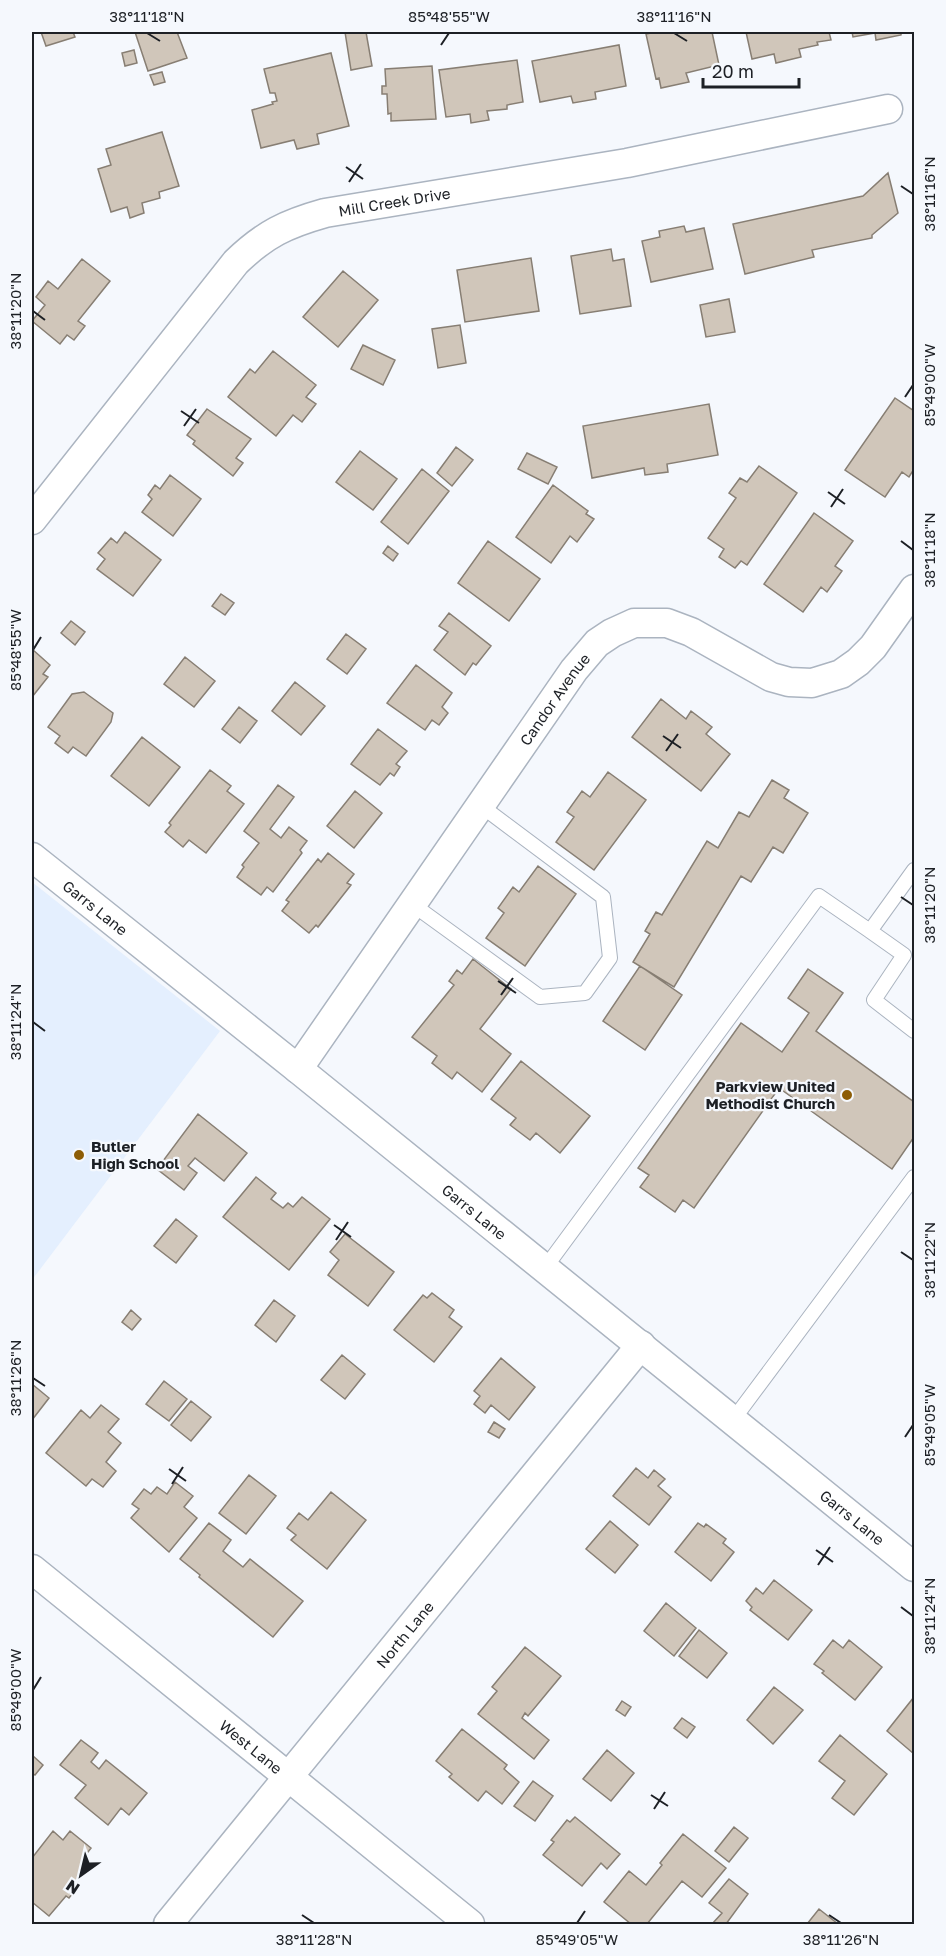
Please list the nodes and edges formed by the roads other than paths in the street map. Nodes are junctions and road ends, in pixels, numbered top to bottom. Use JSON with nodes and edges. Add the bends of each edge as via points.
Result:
{"nodes":[{"id":1,"x":888,"y":109,"type":"dead end"},
{"id":2,"x":32,"y":520,"type":"edge"},
{"id":3,"x":907,"y":605,"type":"edge"},
{"id":4,"x":480,"y":805,"type":"junction"},
{"id":5,"x":32,"y":857,"type":"edge"},
{"id":6,"x":915,"y":870,"type":"edge"},
{"id":7,"x":412,"y":904,"type":"junction"},
{"id":8,"x":870,"y":931,"type":"junction"},
{"id":9,"x":915,"y":1030,"type":"edge"},
{"id":10,"x":298,"y":1069,"type":"junction"},
{"id":11,"x":915,"y":1177,"type":"edge"},
{"id":12,"x":545,"y":1268,"type":"junction"},
{"id":13,"x":641,"y":1345,"type":"junction"},
{"id":14,"x":733,"y":1420,"type":"junction"},
{"id":15,"x":915,"y":1567,"type":"edge"},
{"id":16,"x":32,"y":1569,"type":"edge"},
{"id":17,"x":288,"y":1778,"type":"junction"},
{"id":18,"x":168,"y":1924,"type":"edge"},
{"id":19,"x":470,"y":1924,"type":"edge"}],
"edges":[{"from":1,"to":2,"type":"street","name":"Mill Creek Drive","via":[[627,163],[325,213],[292,222],[252,246],[236,262]]},
{"from":3,"to":4,"type":"street","name":"Candor Avenue","via":[[858,662],[841,675],[812,683],[771,677],[691,632],[667,623],[634,623],[612,633],[597,643],[574,670]]},
{"from":4,"to":7,"type":"street","name":"Candor Avenue"},
{"from":4,"to":7,"type":"lane","via":[[603,897],[610,958],[585,993],[540,997]]},
{"from":5,"to":10,"type":"street","name":"Garrs Lane"},
{"from":6,"to":8,"type":"lane"},
{"from":7,"to":10,"type":"street","name":"Candor Avenue"},
{"from":8,"to":9,"type":"lane","via":[[904,955],[874,1000]]},
{"from":8,"to":12,"type":"lane","via":[[819,896]]},
{"from":10,"to":12,"type":"street","name":"Garrs Lane"},
{"from":11,"to":14,"type":"lane"},
{"from":12,"to":13,"type":"street","name":"Garrs Lane"},
{"from":13,"to":14,"type":"street","name":"Garrs Lane"},
{"from":13,"to":17,"type":"street","name":"North Lane"},
{"from":14,"to":15,"type":"street","name":"Garrs Lane"},
{"from":16,"to":17,"type":"street","name":"West Lane"},
{"from":17,"to":18,"type":"street","name":"North Lane"},
{"from":17,"to":19,"type":"street","name":"West Lane"}]}
